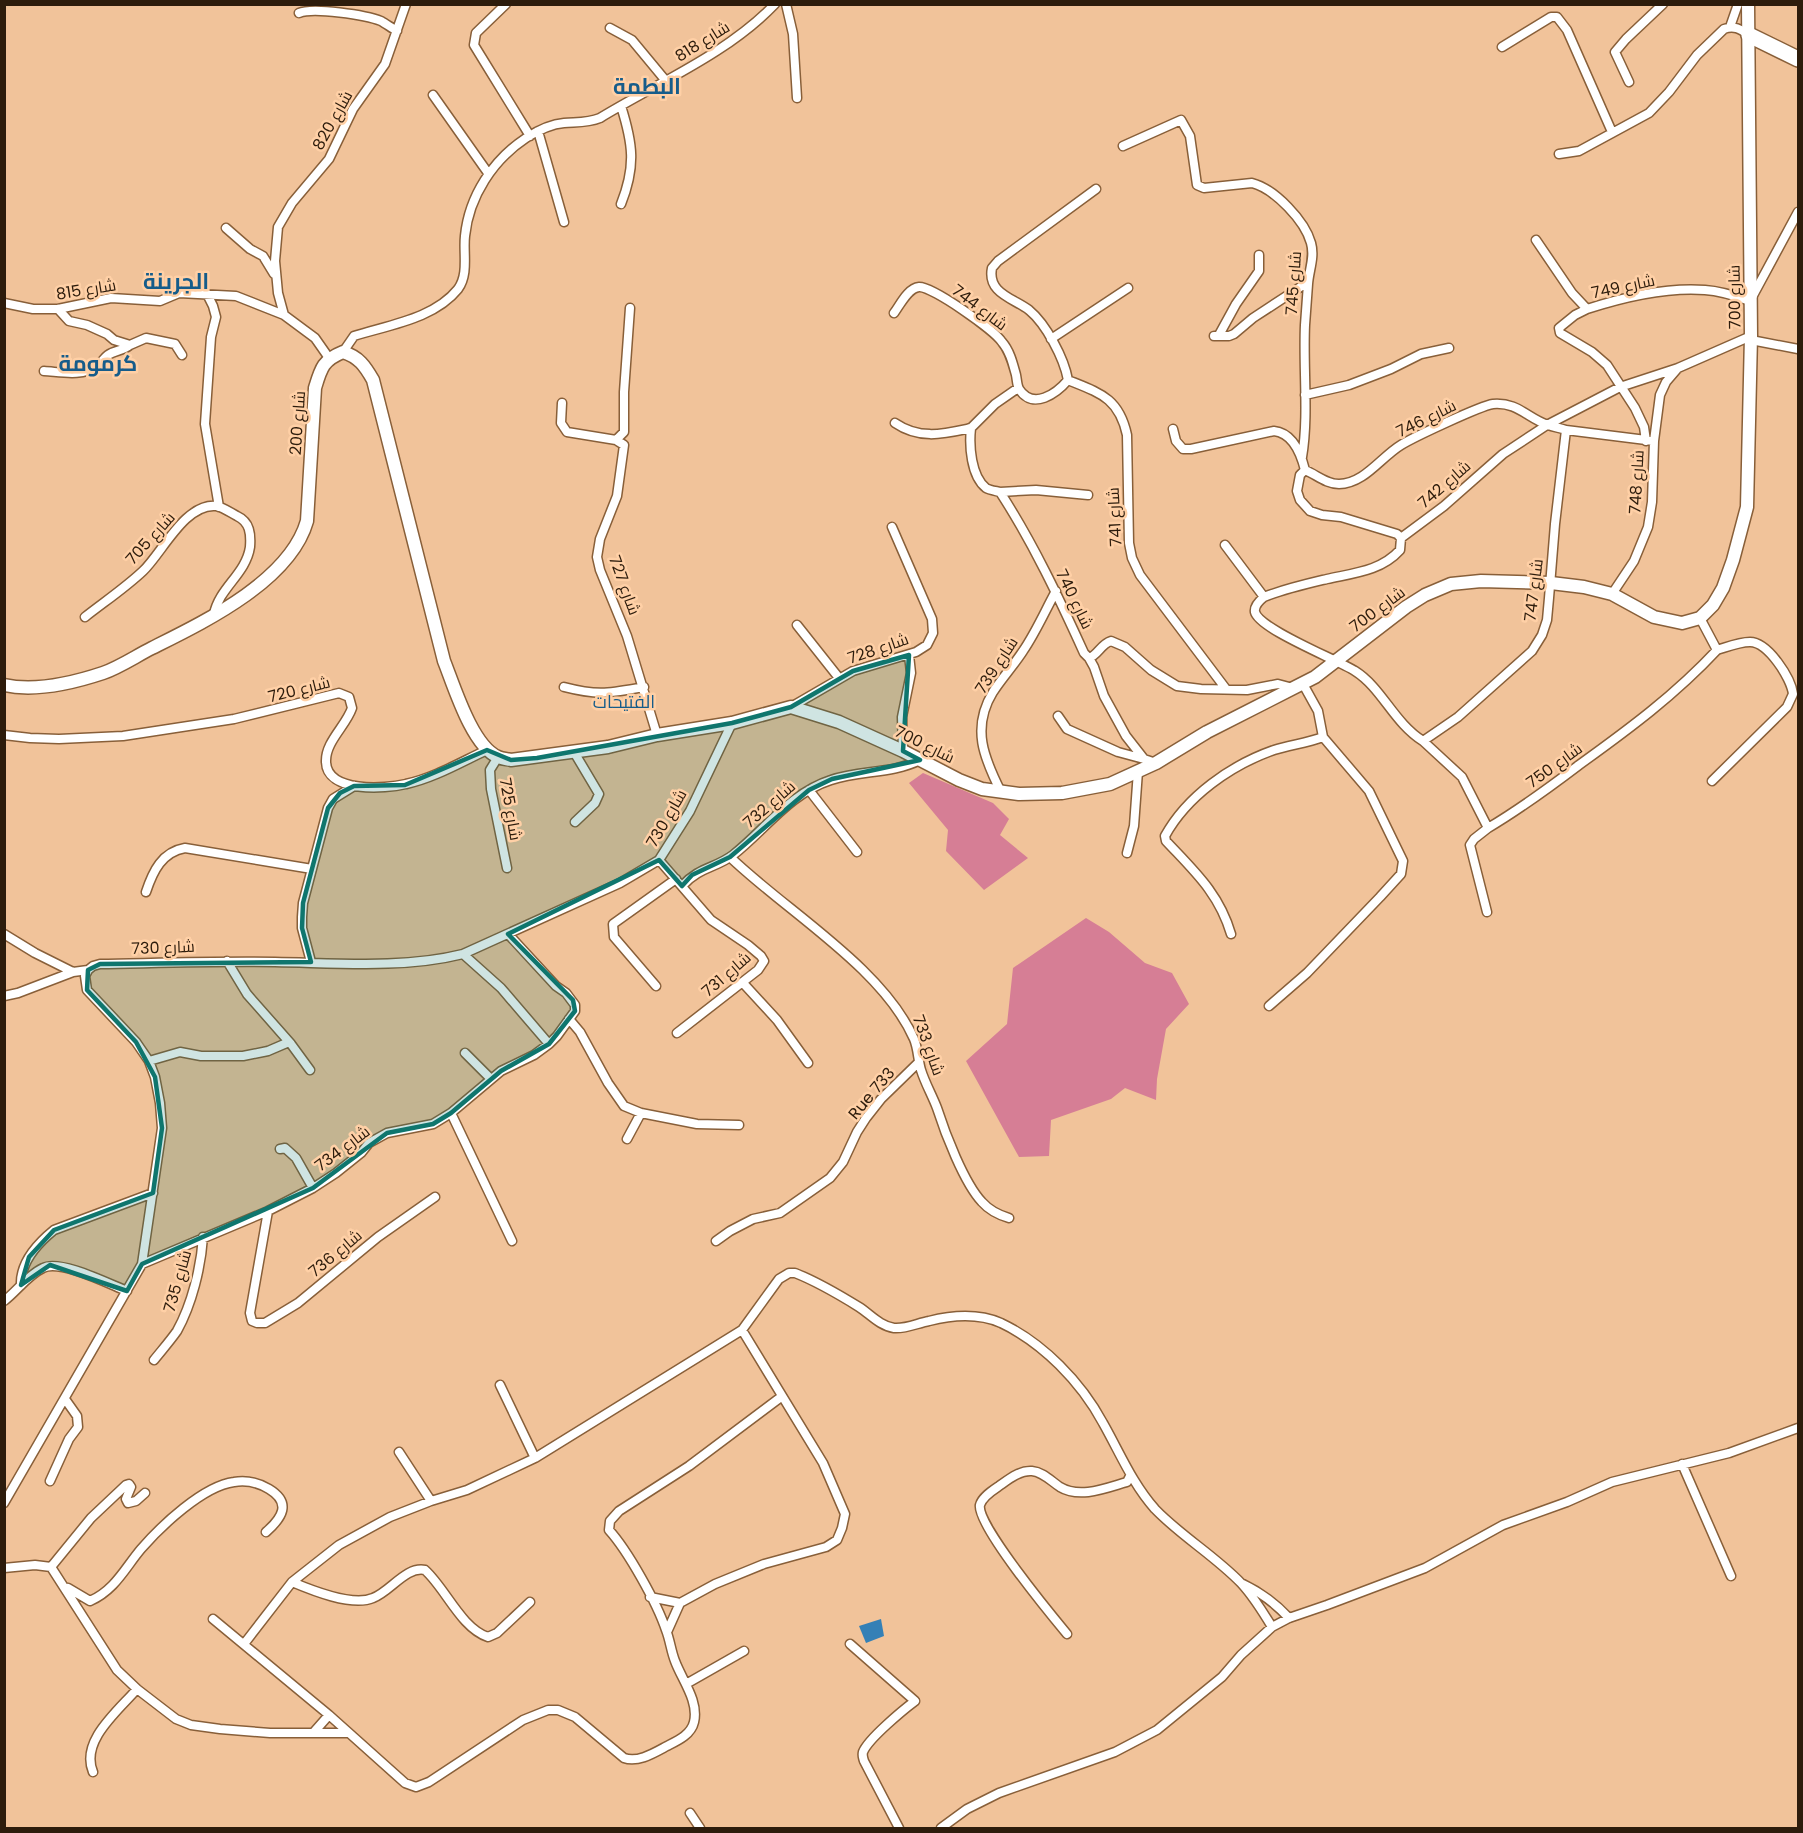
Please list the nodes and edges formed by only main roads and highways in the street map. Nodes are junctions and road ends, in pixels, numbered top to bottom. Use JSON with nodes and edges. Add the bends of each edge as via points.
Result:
{"nodes":[{"id":1,"x":1748,"y":4,"type":"edge"},
{"id":2,"x":1749,"y":35,"type":"junction"},
{"id":3,"x":1798,"y":59,"type":"edge"},
{"id":4,"x":4,"y":685,"type":"edge"},
{"id":5,"x":574,"y":752,"type":"joint"}],
"edges":[{"from":1,"to":2,"type":"main road","name":"شارع 700"},
{"from":2,"to":3,"type":"highway"},
{"from":2,"to":5,"type":"main road","name":"شارع 700","via":[[1751,338],[1747,507],[1723,588],[1700,618],[1682,623],[1654,617],[1612,594],[1584,587],[1481,581],[1451,584],[1406,607],[1315,677],[1150,761],[1138,771],[1110,783],[1062,793],[1019,794],[982,789],[839,722],[791,707],[732,723]]},
{"from":4,"to":5,"type":"main road","name":"شارع 200","via":[[45,687],[105,672],[188,630],[260,586],[303,534],[315,388],[320,370],[329,358],[343,352],[356,356],[373,380],[444,661],[471,727],[493,754],[511,760]]}]}
